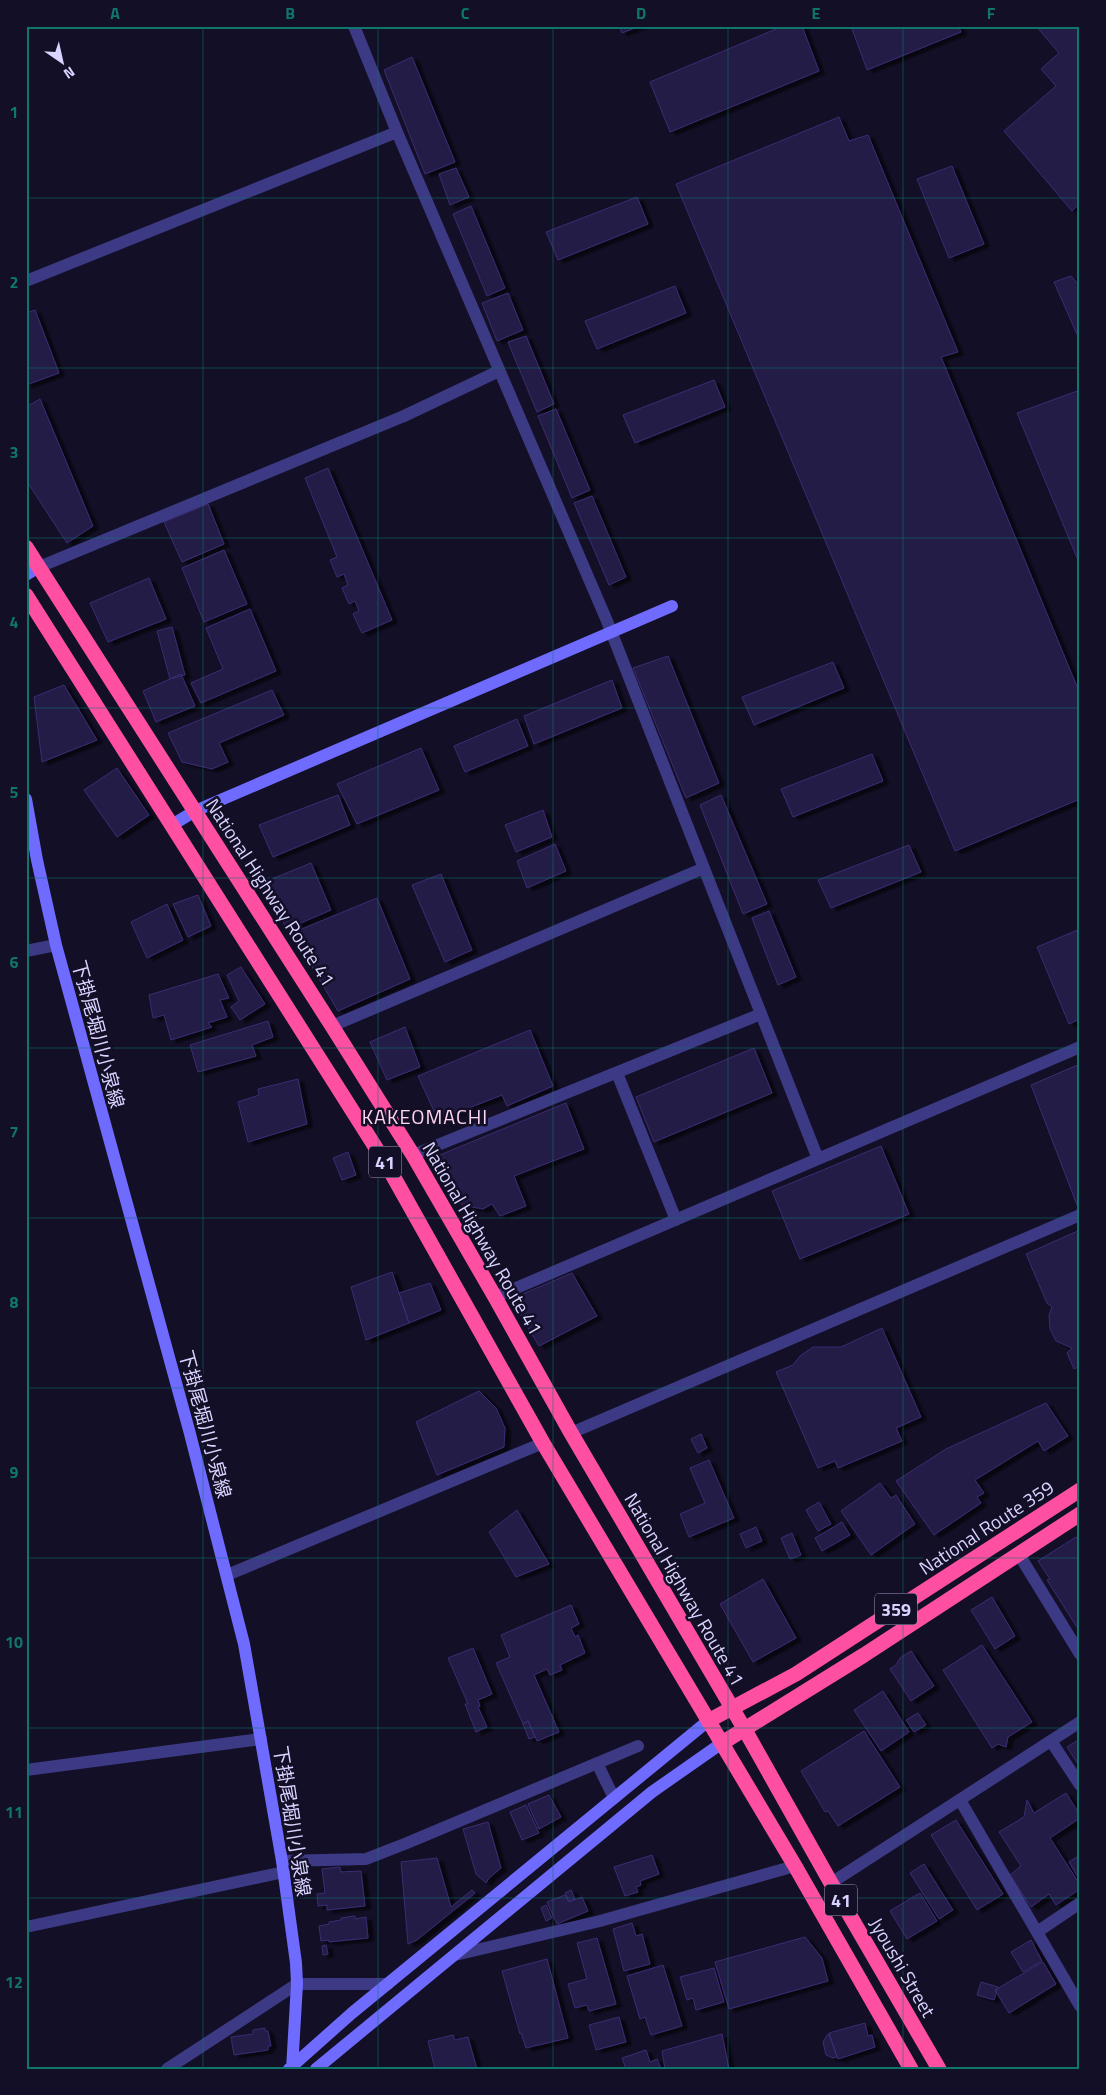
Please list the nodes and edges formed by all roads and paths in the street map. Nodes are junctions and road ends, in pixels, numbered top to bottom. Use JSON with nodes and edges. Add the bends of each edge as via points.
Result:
{"nodes":[{"id":1,"x":354,"y":26,"type":"edge"},
{"id":2,"x":397,"y":132,"type":"junction"},
{"id":3,"x":26,"y":281,"type":"edge"},
{"id":4,"x":499,"y":371,"type":"junction"},
{"id":5,"x":26,"y":547,"type":"edge"},
{"id":6,"x":32,"y":571,"type":"edge"},
{"id":7,"x":26,"y":595,"type":"edge"},
{"id":8,"x":672,"y":606,"type":"dead end"},
{"id":9,"x":610,"y":630,"type":"junction"},
{"id":10,"x":26,"y":799,"type":"edge"},
{"id":11,"x":195,"y":811,"type":"junction"},
{"id":12,"x":172,"y":825,"type":"junction"},
{"id":13,"x":704,"y":868,"type":"junction"},
{"id":14,"x":56,"y":945,"type":"junction"},
{"id":15,"x":26,"y":951,"type":"edge"},
{"id":16,"x":761,"y":1014,"type":"junction"},
{"id":17,"x":332,"y":1026,"type":"junction"},
{"id":18,"x":1080,"y":1047,"type":"edge"},
{"id":19,"x":617,"y":1073,"type":"junction"},
{"id":20,"x":413,"y":1155,"type":"junction"},
{"id":21,"x":818,"y":1159,"type":"junction"},
{"id":22,"x":1080,"y":1215,"type":"edge"},
{"id":23,"x":676,"y":1220,"type":"junction"},
{"id":24,"x":495,"y":1297,"type":"junction"},
{"id":25,"x":571,"y":1434,"type":"junction"},
{"id":26,"x":543,"y":1443,"type":"junction"},
{"id":27,"x":1080,"y":1490,"type":"edge"},
{"id":28,"x":1080,"y":1514,"type":"edge"},
{"id":29,"x":1018,"y":1553,"type":"junction"},
{"id":30,"x":227,"y":1575,"type":"junction"},
{"id":31,"x":1080,"y":1654,"type":"edge"},
{"id":32,"x":731,"y":1708,"type":"junction"},
{"id":33,"x":708,"y":1721,"type":"junction"},
{"id":34,"x":1080,"y":1722,"type":"edge"},
{"id":35,"x":745,"y":1730,"type":"junction"},
{"id":36,"x":261,"y":1739,"type":"junction"},
{"id":37,"x":1051,"y":1741,"type":"junction"},
{"id":38,"x":722,"y":1743,"type":"junction"},
{"id":39,"x":638,"y":1746,"type":"dead end"},
{"id":40,"x":597,"y":1763,"type":"junction"},
{"id":41,"x":26,"y":1770,"type":"edge"},
{"id":42,"x":1080,"y":1785,"type":"edge"},
{"id":43,"x":614,"y":1798,"type":"junction"},
{"id":44,"x":960,"y":1800,"type":"junction"},
{"id":45,"x":795,"y":1866,"type":"junction"},
{"id":46,"x":283,"y":1867,"type":"junction"},
{"id":47,"x":831,"y":1883,"type":"junction"},
{"id":48,"x":1080,"y":1903,"type":"edge"},
{"id":49,"x":26,"y":1927,"type":"edge"},
{"id":50,"x":1037,"y":1932,"type":"junction"},
{"id":51,"x":455,"y":1955,"type":"junction"},
{"id":52,"x":297,"y":1984,"type":"junction"},
{"id":53,"x":388,"y":1984,"type":"junction"},
{"id":54,"x":1080,"y":2006,"type":"edge"},
{"id":55,"x":291,"y":2068,"type":"edge"},
{"id":56,"x":167,"y":2069,"type":"edge"},
{"id":57,"x":316,"y":2069,"type":"edge"},
{"id":58,"x":911,"y":2069,"type":"edge"},
{"id":59,"x":939,"y":2069,"type":"edge"}],
"edges":[{"from":1,"to":2,"type":"street"},
{"from":2,"to":3,"type":"street"},
{"from":2,"to":4,"type":"street"},
{"from":4,"to":6,"type":"street","via":[[404,416]]},
{"from":4,"to":9,"type":"street"},
{"from":5,"to":6,"type":"highway","name":"National Highway Route 41","number":"41"},
{"from":6,"to":11,"type":"highway","name":"National Highway Route 41","number":"41"},
{"from":7,"to":12,"type":"highway","number":"41"},
{"from":8,"to":9,"type":"street"},
{"from":9,"to":11,"type":"street"},
{"from":9,"to":13,"type":"street"},
{"from":10,"to":14,"type":"street","name":"下掛尾堀川小泉線"},
{"from":11,"to":12,"type":"street"},
{"from":11,"to":17,"type":"highway","name":"National Highway Route 41","number":"41"},
{"from":12,"to":26,"type":"highway","number":"41","via":[[388,1167]]},
{"from":13,"to":16,"type":"street"},
{"from":13,"to":17,"type":"street"},
{"from":14,"to":15,"type":"street"},
{"from":14,"to":30,"type":"street","name":"下掛尾堀川小泉線"},
{"from":16,"to":19,"type":"street"},
{"from":16,"to":21,"type":"street"},
{"from":17,"to":20,"type":"highway","name":"National Highway Route 41","number":"41"},
{"from":18,"to":21,"type":"street"},
{"from":19,"to":20,"type":"street"},
{"from":19,"to":23,"type":"street"},
{"from":20,"to":24,"type":"highway","name":"National Highway Route 41","number":"41"},
{"from":21,"to":23,"type":"street"},
{"from":22,"to":25,"type":"street"},
{"from":23,"to":24,"type":"street"},
{"from":24,"to":25,"type":"highway","name":"National Highway Route 41","number":"41"},
{"from":25,"to":32,"type":"highway","name":"National Highway Route 41","number":"41"},
{"from":26,"to":30,"type":"street"},
{"from":26,"to":33,"type":"highway","number":"41"},
{"from":27,"to":32,"type":"highway","name":"National Route 359","number":"359","via":[[796,1674]]},
{"from":28,"to":29,"type":"highway","number":"359"},
{"from":29,"to":31,"type":"street"},
{"from":29,"to":35,"type":"highway","number":"359"},
{"from":30,"to":36,"type":"street","name":"下掛尾堀川小泉線","via":[[244,1644]]},
{"from":32,"to":33,"type":"highway","name":"National Route 359","number":"359"},
{"from":32,"to":35,"type":"highway","name":"National Highway Route 41","number":"41"},
{"from":33,"to":38,"type":"highway","number":"41"},
{"from":33,"to":43,"type":"street"},
{"from":34,"to":37,"type":"street"},
{"from":35,"to":38,"type":"highway","number":"359"},
{"from":35,"to":47,"type":"highway","name":"Jyoushi Street","number":"41"},
{"from":36,"to":41,"type":"street"},
{"from":36,"to":46,"type":"street","name":"下掛尾堀川小泉線"},
{"from":37,"to":42,"type":"street"},
{"from":37,"to":44,"type":"street"},
{"from":38,"to":45,"type":"highway","number":"41"},
{"from":38,"to":51,"type":"street","via":[[652,1792]]},
{"from":39,"to":40,"type":"street"},
{"from":40,"to":43,"type":"street"},
{"from":40,"to":46,"type":"street","via":[[366,1859]]},
{"from":43,"to":53,"type":"street"},
{"from":44,"to":47,"type":"street"},
{"from":44,"to":50,"type":"street"},
{"from":45,"to":51,"type":"street","via":[[600,1922]]},
{"from":45,"to":58,"type":"highway","number":"41"},
{"from":46,"to":49,"type":"street"},
{"from":46,"to":52,"type":"street","name":"下掛尾堀川小泉線"},
{"from":47,"to":59,"type":"highway","name":"Jyoushi Street","number":"41"},
{"from":48,"to":50,"type":"street"},
{"from":50,"to":54,"type":"street"},
{"from":51,"to":57,"type":"street"},
{"from":52,"to":53,"type":"street"},
{"from":52,"to":55,"type":"street","name":"下掛尾堀川小泉線"},
{"from":52,"to":56,"type":"street"},
{"from":53,"to":55,"type":"street"}]}
